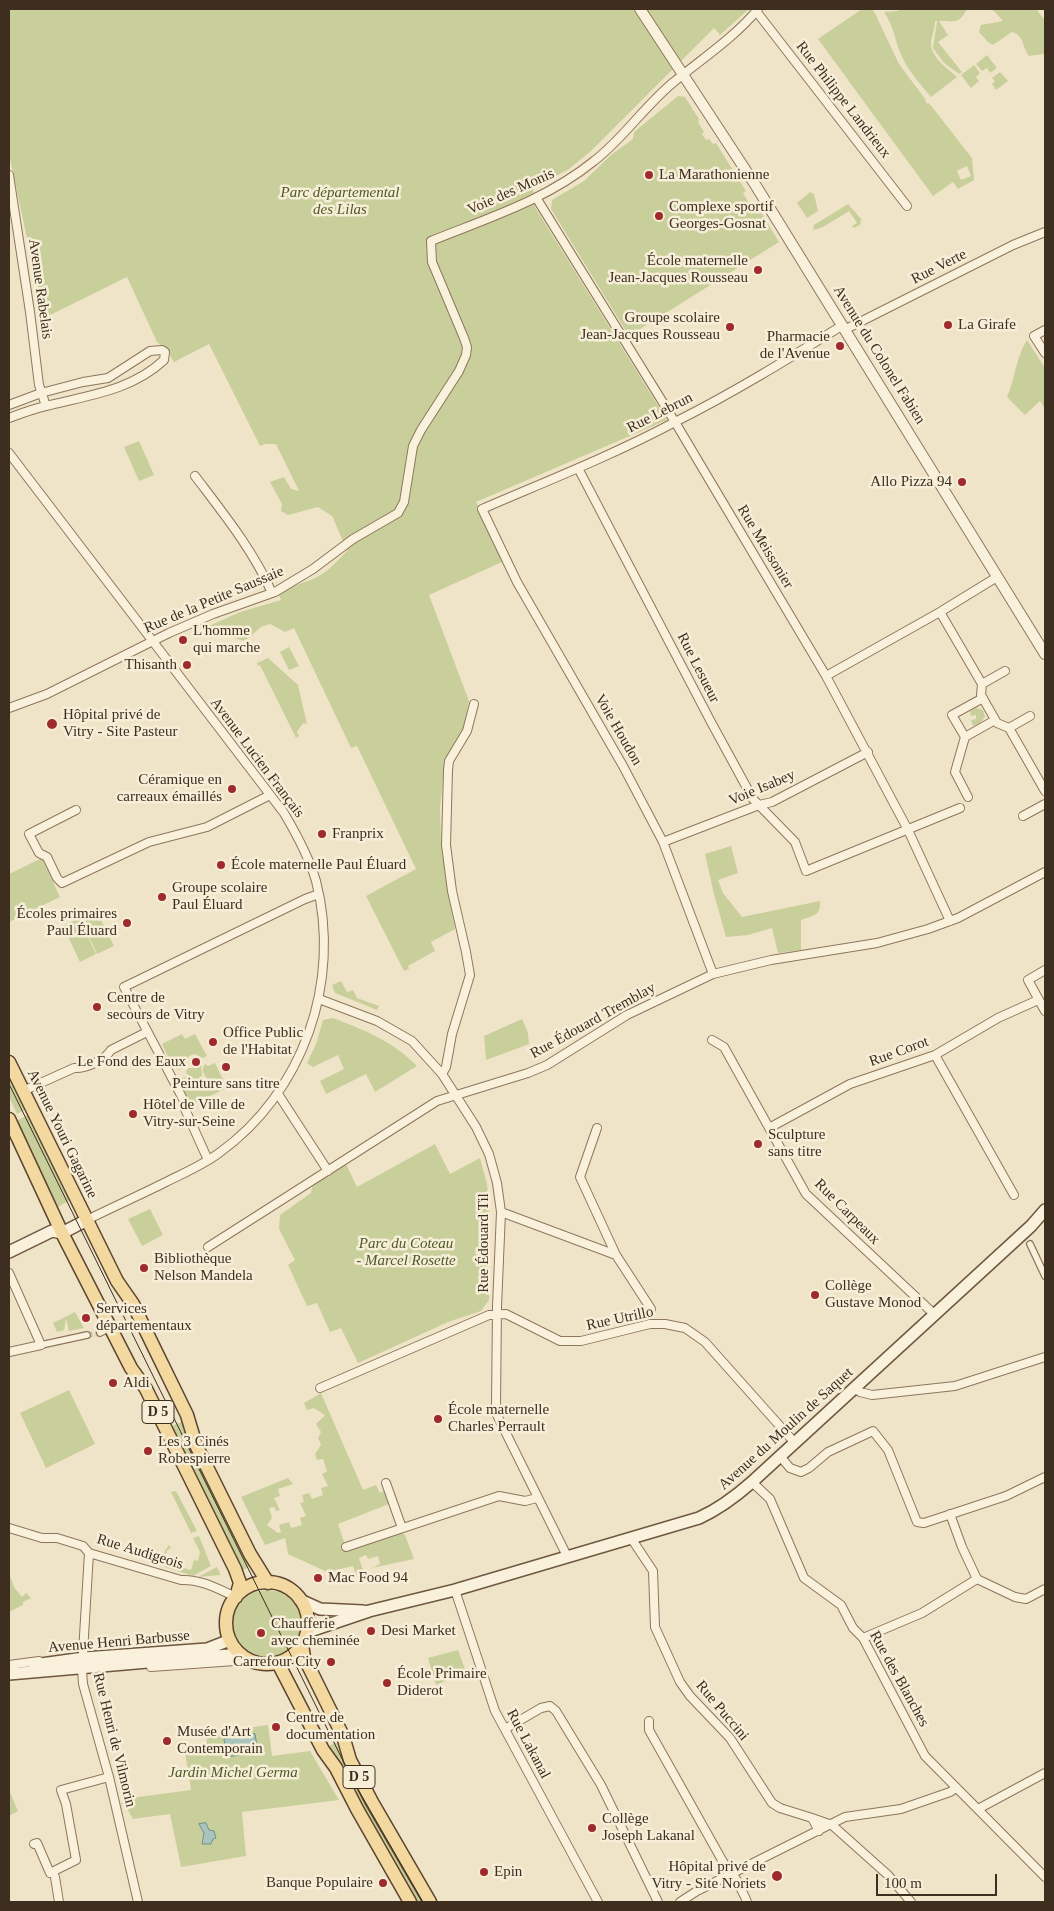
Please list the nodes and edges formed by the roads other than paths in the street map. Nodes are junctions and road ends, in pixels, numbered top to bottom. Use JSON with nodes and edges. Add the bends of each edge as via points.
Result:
{"nodes":[{"id":1,"x":640,"y":9,"type":"edge"},
{"id":2,"x":757,"y":10,"type":"edge"},
{"id":3,"x":683,"y":75,"type":"junction"},
{"id":4,"x":9,"y":175,"type":"edge"},
{"id":5,"x":537,"y":199,"type":"junction"},
{"id":6,"x":907,"y":206,"type":"dead end"},
{"id":7,"x":1045,"y":232,"type":"edge"},
{"id":8,"x":431,"y":241,"type":"joint"},
{"id":9,"x":844,"y":327,"type":"junction"},
{"id":10,"x":1045,"y":330,"type":"edge"},
{"id":11,"x":1045,"y":353,"type":"edge"},
{"id":12,"x":108,"y":378,"type":"junction"},
{"id":13,"x":114,"y":390,"type":"junction"},
{"id":14,"x":41,"y":393,"type":"junction"},
{"id":15,"x":9,"y":405,"type":"edge"},
{"id":16,"x":46,"y":406,"type":"junction"},
{"id":17,"x":9,"y":418,"type":"edge"},
{"id":18,"x":675,"y":422,"type":"junction"},
{"id":19,"x":9,"y":453,"type":"edge"},
{"id":20,"x":578,"y":468,"type":"junction"},
{"id":21,"x":194,"y":476,"type":"dead end"},
{"id":22,"x":482,"y":509,"type":"joint"},
{"id":23,"x":997,"y":577,"type":"junction"},
{"id":24,"x":272,"y":593,"type":"junction"},
{"id":25,"x":940,"y":612,"type":"junction"},
{"id":26,"x":152,"y":641,"type":"junction"},
{"id":27,"x":1045,"y":654,"type":"edge"},
{"id":28,"x":1005,"y":671,"type":"dead end"},
{"id":29,"x":826,"y":676,"type":"junction"},
{"id":30,"x":982,"y":684,"type":"junction"},
{"id":31,"x":983,"y":698,"type":"junction"},
{"id":32,"x":474,"y":704,"type":"dead end"},
{"id":33,"x":9,"y":708,"type":"edge"},
{"id":34,"x":1030,"y":716,"type":"dead end"},
{"id":35,"x":995,"y":720,"type":"junction"},
{"id":36,"x":1009,"y":728,"type":"junction"},
{"id":37,"x":965,"y":737,"type":"junction"},
{"id":38,"x":868,"y":752,"type":"junction"},
{"id":39,"x":1045,"y":791,"type":"edge"},
{"id":40,"x":270,"y":796,"type":"junction"},
{"id":41,"x":968,"y":797,"type":"dead end"},
{"id":42,"x":1045,"y":804,"type":"edge"},
{"id":43,"x":759,"y":805,"type":"junction"},
{"id":44,"x":960,"y":808,"type":"dead end"},
{"id":45,"x":76,"y":810,"type":"dead end"},
{"id":46,"x":1023,"y":816,"type":"dead end"},
{"id":47,"x":908,"y":830,"type":"junction"},
{"id":48,"x":663,"y":842,"type":"junction"},
{"id":49,"x":1045,"y":872,"type":"edge"},
{"id":50,"x":319,"y":894,"type":"junction"},
{"id":51,"x":950,"y":921,"type":"junction"},
{"id":52,"x":1045,"y":970,"type":"edge"},
{"id":53,"x":713,"y":974,"type":"junction"},
{"id":54,"x":319,"y":999,"type":"junction"},
{"id":55,"x":1038,"y":1000,"type":"junction"},
{"id":56,"x":1045,"y":1011,"type":"edge"},
{"id":57,"x":147,"y":1032,"type":"junction"},
{"id":58,"x":712,"y":1040,"type":"dead end"},
{"id":59,"x":935,"y":1055,"type":"junction"},
{"id":60,"x":9,"y":1062,"type":"edge"},
{"id":61,"x":442,"y":1074,"type":"junction"},
{"id":62,"x":23,"y":1091,"type":"junction"},
{"id":63,"x":278,"y":1094,"type":"junction"},
{"id":64,"x":454,"y":1095,"type":"junction"},
{"id":65,"x":9,"y":1119,"type":"edge"},
{"id":66,"x":597,"y":1128,"type":"dead end"},
{"id":67,"x":769,"y":1128,"type":"junction"},
{"id":68,"x":208,"y":1160,"type":"junction"},
{"id":69,"x":328,"y":1171,"type":"junction"},
{"id":70,"x":1014,"y":1195,"type":"dead end"},
{"id":71,"x":1045,"y":1210,"type":"edge"},
{"id":72,"x":501,"y":1212,"type":"junction"},
{"id":73,"x":1045,"y":1217,"type":"edge"},
{"id":74,"x":87,"y":1220,"type":"junction"},
{"id":75,"x":1030,"y":1226,"type":"junction"},
{"id":76,"x":62,"y":1232,"type":"junction"},
{"id":77,"x":1030,"y":1244,"type":"dead end"},
{"id":78,"x":208,"y":1246,"type":"dead end"},
{"id":79,"x":9,"y":1252,"type":"edge"},
{"id":80,"x":616,"y":1255,"type":"junction"},
{"id":81,"x":9,"y":1274,"type":"edge"},
{"id":82,"x":1045,"y":1276,"type":"edge"},
{"id":83,"x":652,"y":1309,"type":"dead end"},
{"id":84,"x":497,"y":1314,"type":"junction"},
{"id":85,"x":934,"y":1314,"type":"junction"},
{"id":86,"x":106,"y":1330,"type":"dead end"},
{"id":87,"x":100,"y":1333,"type":"tunnel mouth"},
{"id":88,"x":87,"y":1336,"type":"tunnel mouth"},
{"id":89,"x":40,"y":1345,"type":"junction"},
{"id":90,"x":9,"y":1352,"type":"edge"},
{"id":91,"x":1045,"y":1357,"type":"edge"},
{"id":92,"x":320,"y":1388,"type":"dead end"},
{"id":93,"x":854,"y":1388,"type":"junction"},
{"id":94,"x":795,"y":1442,"type":"junction"},
{"id":95,"x":780,"y":1456,"type":"junction"},
{"id":96,"x":1045,"y":1477,"type":"edge"},
{"id":97,"x":752,"y":1482,"type":"junction"},
{"id":98,"x":386,"y":1483,"type":"dead end"},
{"id":99,"x":537,"y":1498,"type":"junction"},
{"id":100,"x":950,"y":1514,"type":"junction"},
{"id":101,"x":9,"y":1528,"type":"edge"},
{"id":102,"x":402,"y":1528,"type":"junction"},
{"id":103,"x":631,"y":1538,"type":"junction"},
{"id":104,"x":346,"y":1547,"type":"dead end"},
{"id":105,"x":89,"y":1553,"type":"junction"},
{"id":106,"x":567,"y":1556,"type":"junction"},
{"id":107,"x":977,"y":1579,"type":"junction"},
{"id":108,"x":268,"y":1582,"type":"junction"},
{"id":109,"x":1045,"y":1589,"type":"edge"},
{"id":110,"x":455,"y":1590,"type":"junction"},
{"id":111,"x":236,"y":1597,"type":"junction"},
{"id":112,"x":300,"y":1600,"type":"junction"},
{"id":113,"x":369,"y":1611,"type":"junction"},
{"id":114,"x":307,"y":1632,"type":"junction"},
{"id":115,"x":229,"y":1637,"type":"junction"},
{"id":116,"x":863,"y":1638,"type":"junction"},
{"id":117,"x":302,"y":1645,"type":"junction"},
{"id":118,"x":244,"y":1657,"type":"junction"},
{"id":119,"x":83,"y":1660,"type":"junction"},
{"id":120,"x":278,"y":1663,"type":"junction"},
{"id":121,"x":9,"y":1665,"type":"edge"},
{"id":122,"x":9,"y":1669,"type":"edge"},
{"id":123,"x":9,"y":1674,"type":"edge"},
{"id":124,"x":649,"y":1721,"type":"dead end"},
{"id":125,"x":505,"y":1729,"type":"junction"},
{"id":126,"x":1045,"y":1773,"type":"edge"},
{"id":127,"x":109,"y":1777,"type":"junction"},
{"id":128,"x":956,"y":1788,"type":"junction"},
{"id":129,"x":978,"y":1809,"type":"junction"},
{"id":130,"x":812,"y":1818,"type":"junction"},
{"id":131,"x":832,"y":1825,"type":"junction"},
{"id":132,"x":819,"y":1831,"type":"junction"},
{"id":133,"x":34,"y":1844,"type":"dead end"},
{"id":134,"x":732,"y":1874,"type":"junction"},
{"id":135,"x":55,"y":1877,"type":"dead end"},
{"id":136,"x":1045,"y":1877,"type":"edge"},
{"id":137,"x":745,"y":1898,"type":"edge"},
{"id":138,"x":59,"y":1902,"type":"edge"},
{"id":139,"x":138,"y":1902,"type":"edge"},
{"id":140,"x":410,"y":1902,"type":"edge"},
{"id":141,"x":430,"y":1902,"type":"edge"},
{"id":142,"x":598,"y":1902,"type":"edge"},
{"id":143,"x":658,"y":1902,"type":"edge"},
{"id":144,"x":680,"y":1902,"type":"edge"},
{"id":145,"x":911,"y":1902,"type":"edge"}],
"edges":[{"from":1,"to":3,"type":"street","name":"Avenue du Colonel Fabien"},
{"from":2,"to":3,"type":"street","name":"Voie des Monis"},
{"from":2,"to":6,"type":"street","name":"Rue Philippe Landrieux"},
{"from":3,"to":5,"type":"street","name":"Voie des Monis","via":[[596,160],[568,182]]},
{"from":3,"to":9,"type":"street","name":"Avenue du Colonel Fabien"},
{"from":4,"to":14,"type":"street","name":"Avenue Rabelais"},
{"from":5,"to":8,"type":"street","name":"Voie des Monis"},
{"from":5,"to":18,"type":"street","name":"Rue Meissonier"},
{"from":7,"to":9,"type":"street","name":"Rue Verte"},
{"from":8,"to":24,"type":"street","name":"Rue de la Petite Saussaie","via":[[432,262],[464,338],[466,355],[413,446],[403,506],[398,513]]},
{"from":9,"to":18,"type":"street","name":"Rue Lebrun"},
{"from":9,"to":23,"type":"street","name":"Avenue du Colonel Fabien"},
{"from":10,"to":11,"type":"street","via":[[1034,336]]},
{"from":12,"to":13,"type":"street"},
{"from":12,"to":13,"type":"street","via":[[150,351],[165,352],[159,365]]},
{"from":12,"to":14,"type":"street"},
{"from":13,"to":16,"type":"street"},
{"from":14,"to":15,"type":"street"},
{"from":14,"to":16,"type":"street","name":"Avenue Rabelais"},
{"from":16,"to":17,"type":"street"},
{"from":18,"to":20,"type":"street","name":"Rue Lebrun"},
{"from":18,"to":29,"type":"street","name":"Rue Meissonier"},
{"from":19,"to":26,"type":"street","name":"Avenue Lucien Français"},
{"from":20,"to":22,"type":"street","name":"Rue Lebrun"},
{"from":20,"to":43,"type":"street","name":"Rue Lesueur","via":[[711,722]]},
{"from":21,"to":24,"type":"street","via":[[244,542]]},
{"from":22,"to":48,"type":"street","name":"Voie Houdon","via":[[517,582]]},
{"from":23,"to":25,"type":"street"},
{"from":23,"to":27,"type":"street","name":"Avenue du Colonel Fabien"},
{"from":24,"to":26,"type":"street","name":"Rue de la Petite Saussaie"},
{"from":25,"to":29,"type":"street"},
{"from":25,"to":30,"type":"street"},
{"from":26,"to":33,"type":"street","name":"Rue de la Petite Saussaie","via":[[47,694]]},
{"from":26,"to":40,"type":"street","name":"Avenue Lucien Français"},
{"from":28,"to":30,"type":"street"},
{"from":29,"to":38,"type":"street","name":"Rue Meissonier"},
{"from":30,"to":31,"type":"street"},
{"from":31,"to":35,"type":"street"},
{"from":31,"to":37,"type":"street","via":[[952,715]]},
{"from":32,"to":61,"type":"street","via":[[467,731],[449,761],[448,770],[446,845],[470,975]]},
{"from":34,"to":36,"type":"street"},
{"from":35,"to":36,"type":"street"},
{"from":35,"to":37,"type":"street"},
{"from":36,"to":39,"type":"street"},
{"from":37,"to":41,"type":"street","via":[[955,772]]},
{"from":38,"to":43,"type":"street","name":"Voie Isabey","via":[[772,802]]},
{"from":38,"to":47,"type":"street","name":"Rue Meissonier"},
{"from":40,"to":45,"type":"street","via":[[207,827],[149,842],[62,883],[47,856],[38,853],[29,834]]},
{"from":40,"to":50,"type":"street","name":"Avenue Lucien Français","via":[[284,813],[306,855]]},
{"from":42,"to":46,"type":"street"},
{"from":43,"to":47,"type":"street","name":"Rue Lesueur","via":[[795,842],[806,871]]},
{"from":43,"to":48,"type":"street","name":"Voie Isabey"},
{"from":44,"to":47,"type":"street"},
{"from":47,"to":51,"type":"street","name":"Rue Meissonier"},
{"from":48,"to":53,"type":"street","name":"Voie Houdon"},
{"from":49,"to":51,"type":"street","name":"Rue Édouard Tremblay"},
{"from":50,"to":54,"type":"street","name":"Avenue Lucien Français","via":[[323,948]]},
{"from":50,"to":57,"type":"street","via":[[124,987]]},
{"from":51,"to":53,"type":"street","name":"Rue Édouard Tremblay","via":[[877,943],[771,960]]},
{"from":52,"to":55,"type":"street","via":[[1028,980]]},
{"from":53,"to":64,"type":"street","name":"Rue Édouard Tremblay","via":[[628,1015],[528,1073]]},
{"from":54,"to":61,"type":"street","name":"Rue Édouard Til","via":[[396,1030],[418,1047]]},
{"from":54,"to":63,"type":"street","name":"Avenue Lucien Français","via":[[312,1027]]},
{"from":55,"to":56,"type":"street"},
{"from":55,"to":59,"type":"street","name":"Rue Corot","via":[[998,1018]]},
{"from":57,"to":62,"type":"street","via":[[111,1050],[108,1056]]},
{"from":57,"to":68,"type":"street","via":[[184,1101]]},
{"from":58,"to":67,"type":"street","name":"Rue Carpeaux","via":[[724,1047]]},
{"from":59,"to":67,"type":"street","name":"Rue Corot","via":[[850,1084]]},
{"from":59,"to":70,"type":"street"},
{"from":60,"to":62,"type":"main road","name":"Avenue Youri Gagarine","number":"D 5"},
{"from":61,"to":64,"type":"street","name":"Rue Édouard Til"},
{"from":62,"to":74,"type":"main road","name":"Avenue Youri Gagarine","number":"D 5"},
{"from":63,"to":68,"type":"street","name":"Avenue Lucien Français","via":[[250,1128]]},
{"from":63,"to":69,"type":"street"},
{"from":64,"to":69,"type":"street","name":"Rue Édouard Tremblay","via":[[437,1102]]},
{"from":64,"to":72,"type":"street","name":"Rue Édouard Til","via":[[489,1154],[498,1183]]},
{"from":65,"to":76,"type":"main road","number":"D 5"},
{"from":66,"to":80,"type":"street","via":[[580,1177]]},
{"from":67,"to":85,"type":"street","name":"Rue Carpeaux","via":[[806,1194]]},
{"from":68,"to":74,"type":"street","name":"Avenue Lucien Français"},
{"from":69,"to":78,"type":"street","name":"Rue Édouard Tremblay"},
{"from":71,"to":75,"type":"main road","name":"Avenue du Moulin de Saquet"},
{"from":72,"to":80,"type":"street"},
{"from":72,"to":84,"type":"street","name":"Rue Édouard Til"},
{"from":73,"to":75,"type":"main road","name":"Avenue du Moulin de Saquet"},
{"from":74,"to":76,"type":"main road"},
{"from":74,"to":108,"type":"main road","number":"D 5","via":[[187,1415],[196,1444],[250,1554]]},
{"from":75,"to":85,"type":"main road","name":"Avenue du Moulin de Saquet"},
{"from":76,"to":79,"type":"main road","via":[[52,1231]]},
{"from":76,"to":111,"type":"main road","number":"D 5","via":[[222,1540],[240,1583]]},
{"from":77,"to":82,"type":"street"},
{"from":80,"to":83,"type":"street"},
{"from":81,"to":89,"type":"street"},
{"from":84,"to":92,"type":"street","via":[[478,1318]]},
{"from":84,"to":94,"type":"street","name":"Rue Utrillo","via":[[506,1314],[560,1341],[581,1342],[650,1324],[685,1328],[705,1342]]},
{"from":84,"to":99,"type":"street","name":"Rue Édouard Til","via":[[496,1407]]},
{"from":85,"to":93,"type":"main road","name":"Avenue du Moulin de Saquet"},
{"from":86,"to":87,"type":"street"},
{"from":88,"to":89,"type":"street"},
{"from":89,"to":90,"type":"street"},
{"from":91,"to":93,"type":"street","via":[[955,1386],[872,1395]]},
{"from":93,"to":94,"type":"main road","name":"Avenue du Moulin de Saquet"},
{"from":94,"to":95,"type":"main road","name":"Avenue du Moulin de Saquet"},
{"from":95,"to":97,"type":"main road","name":"Avenue du Moulin de Saquet"},
{"from":95,"to":100,"type":"street","via":[[790,1468],[801,1472],[828,1452],[873,1431],[888,1450],[917,1522]]},
{"from":96,"to":100,"type":"street","via":[[1006,1496]]},
{"from":97,"to":103,"type":"main road","name":"Avenue du Moulin de Saquet","via":[[724,1505],[698,1518]]},
{"from":97,"to":116,"type":"street","name":"Rue des Blanches","via":[[770,1499],[804,1578],[841,1605],[853,1628]]},
{"from":98,"to":102,"type":"street"},
{"from":99,"to":102,"type":"street","via":[[525,1501],[499,1496]]},
{"from":99,"to":106,"type":"street","name":"Rue Édouard Til"},
{"from":100,"to":107,"type":"street"},
{"from":101,"to":105,"type":"street","name":"Rue Audigeois","via":[[75,1543]]},
{"from":102,"to":104,"type":"street"},
{"from":103,"to":106,"type":"main road","name":"Avenue du Moulin de Saquet"},
{"from":103,"to":130,"type":"street","name":"Rue Puccini","via":[[652,1571],[656,1627],[680,1682],[730,1738],[772,1803]]},
{"from":105,"to":111,"type":"street","name":"Rue Audigeois","via":[[180,1580],[208,1584]]},
{"from":105,"to":119,"type":"street","name":"Rue Henri de Vilmorin"},
{"from":106,"to":110,"type":"main road","name":"Avenue du Moulin de Saquet"},
{"from":107,"to":109,"type":"street","via":[[1026,1599]]},
{"from":107,"to":116,"type":"street","via":[[922,1613]]},
{"from":108,"to":111,"type":"main road","via":[[252,1585]]},
{"from":108,"to":112,"type":"main road","via":[[286,1587]]},
{"from":110,"to":113,"type":"main road","name":"Avenue du Moulin de Saquet"},
{"from":110,"to":125,"type":"street","name":"Rue Lakanal","via":[[495,1711]]},
{"from":111,"to":115,"type":"main road","via":[[227,1615]]},
{"from":112,"to":113,"type":"main road","name":"Avenue du Moulin de Saquet","via":[[320,1610]]},
{"from":112,"to":114,"type":"main road","via":[[307,1615]]},
{"from":113,"to":114,"type":"main road","name":"Avenue du Moulin de Saquet"},
{"from":114,"to":117,"type":"main road"},
{"from":115,"to":118,"type":"main road"},
{"from":115,"to":119,"type":"main road","name":"Avenue Henri Barbusse","via":[[207,1649]]},
{"from":116,"to":128,"type":"street","name":"Rue des Blanches","via":[[925,1756]]},
{"from":117,"to":120,"type":"main road","via":[[292,1656]]},
{"from":117,"to":141,"type":"main road","number":"D 5","via":[[304,1657],[343,1736],[350,1760]]},
{"from":118,"to":119,"type":"main road","name":"Avenue Henri Barbusse"},
{"from":118,"to":120,"type":"main road","via":[[258,1663]]},
{"from":119,"to":121,"type":"street","name":"Avenue Henri Barbusse"},
{"from":119,"to":122,"type":"main road","name":"Avenue Henri Barbusse"},
{"from":119,"to":123,"type":"main road","name":"Avenue Henri Barbusse"},
{"from":119,"to":127,"type":"street","name":"Rue Henri de Vilmorin","via":[[83,1684]]},
{"from":120,"to":140,"type":"main road","number":"D 5"},
{"from":124,"to":134,"type":"street","via":[[649,1730],[726,1869]]},
{"from":125,"to":142,"type":"street","name":"Rue Lakanal"},
{"from":125,"to":143,"type":"street","via":[[541,1708],[550,1706],[556,1712],[601,1785]]},
{"from":126,"to":129,"type":"street"},
{"from":127,"to":133,"type":"street","via":[[61,1790],[76,1860],[50,1873],[37,1843]]},
{"from":127,"to":139,"type":"street","name":"Rue Henri de Vilmorin"},
{"from":128,"to":129,"type":"street","name":"Rue des Blanches"},
{"from":128,"to":131,"type":"street","via":[[902,1809],[845,1818]]},
{"from":129,"to":136,"type":"street","name":"Rue des Blanches"},
{"from":130,"to":131,"type":"street","name":"Rue Puccini"},
{"from":130,"to":132,"type":"street"},
{"from":131,"to":132,"type":"street"},
{"from":131,"to":145,"type":"street","via":[[888,1875]]},
{"from":132,"to":134,"type":"street"},
{"from":134,"to":137,"type":"street"},
{"from":134,"to":144,"type":"street"},
{"from":135,"to":138,"type":"street"}]}
